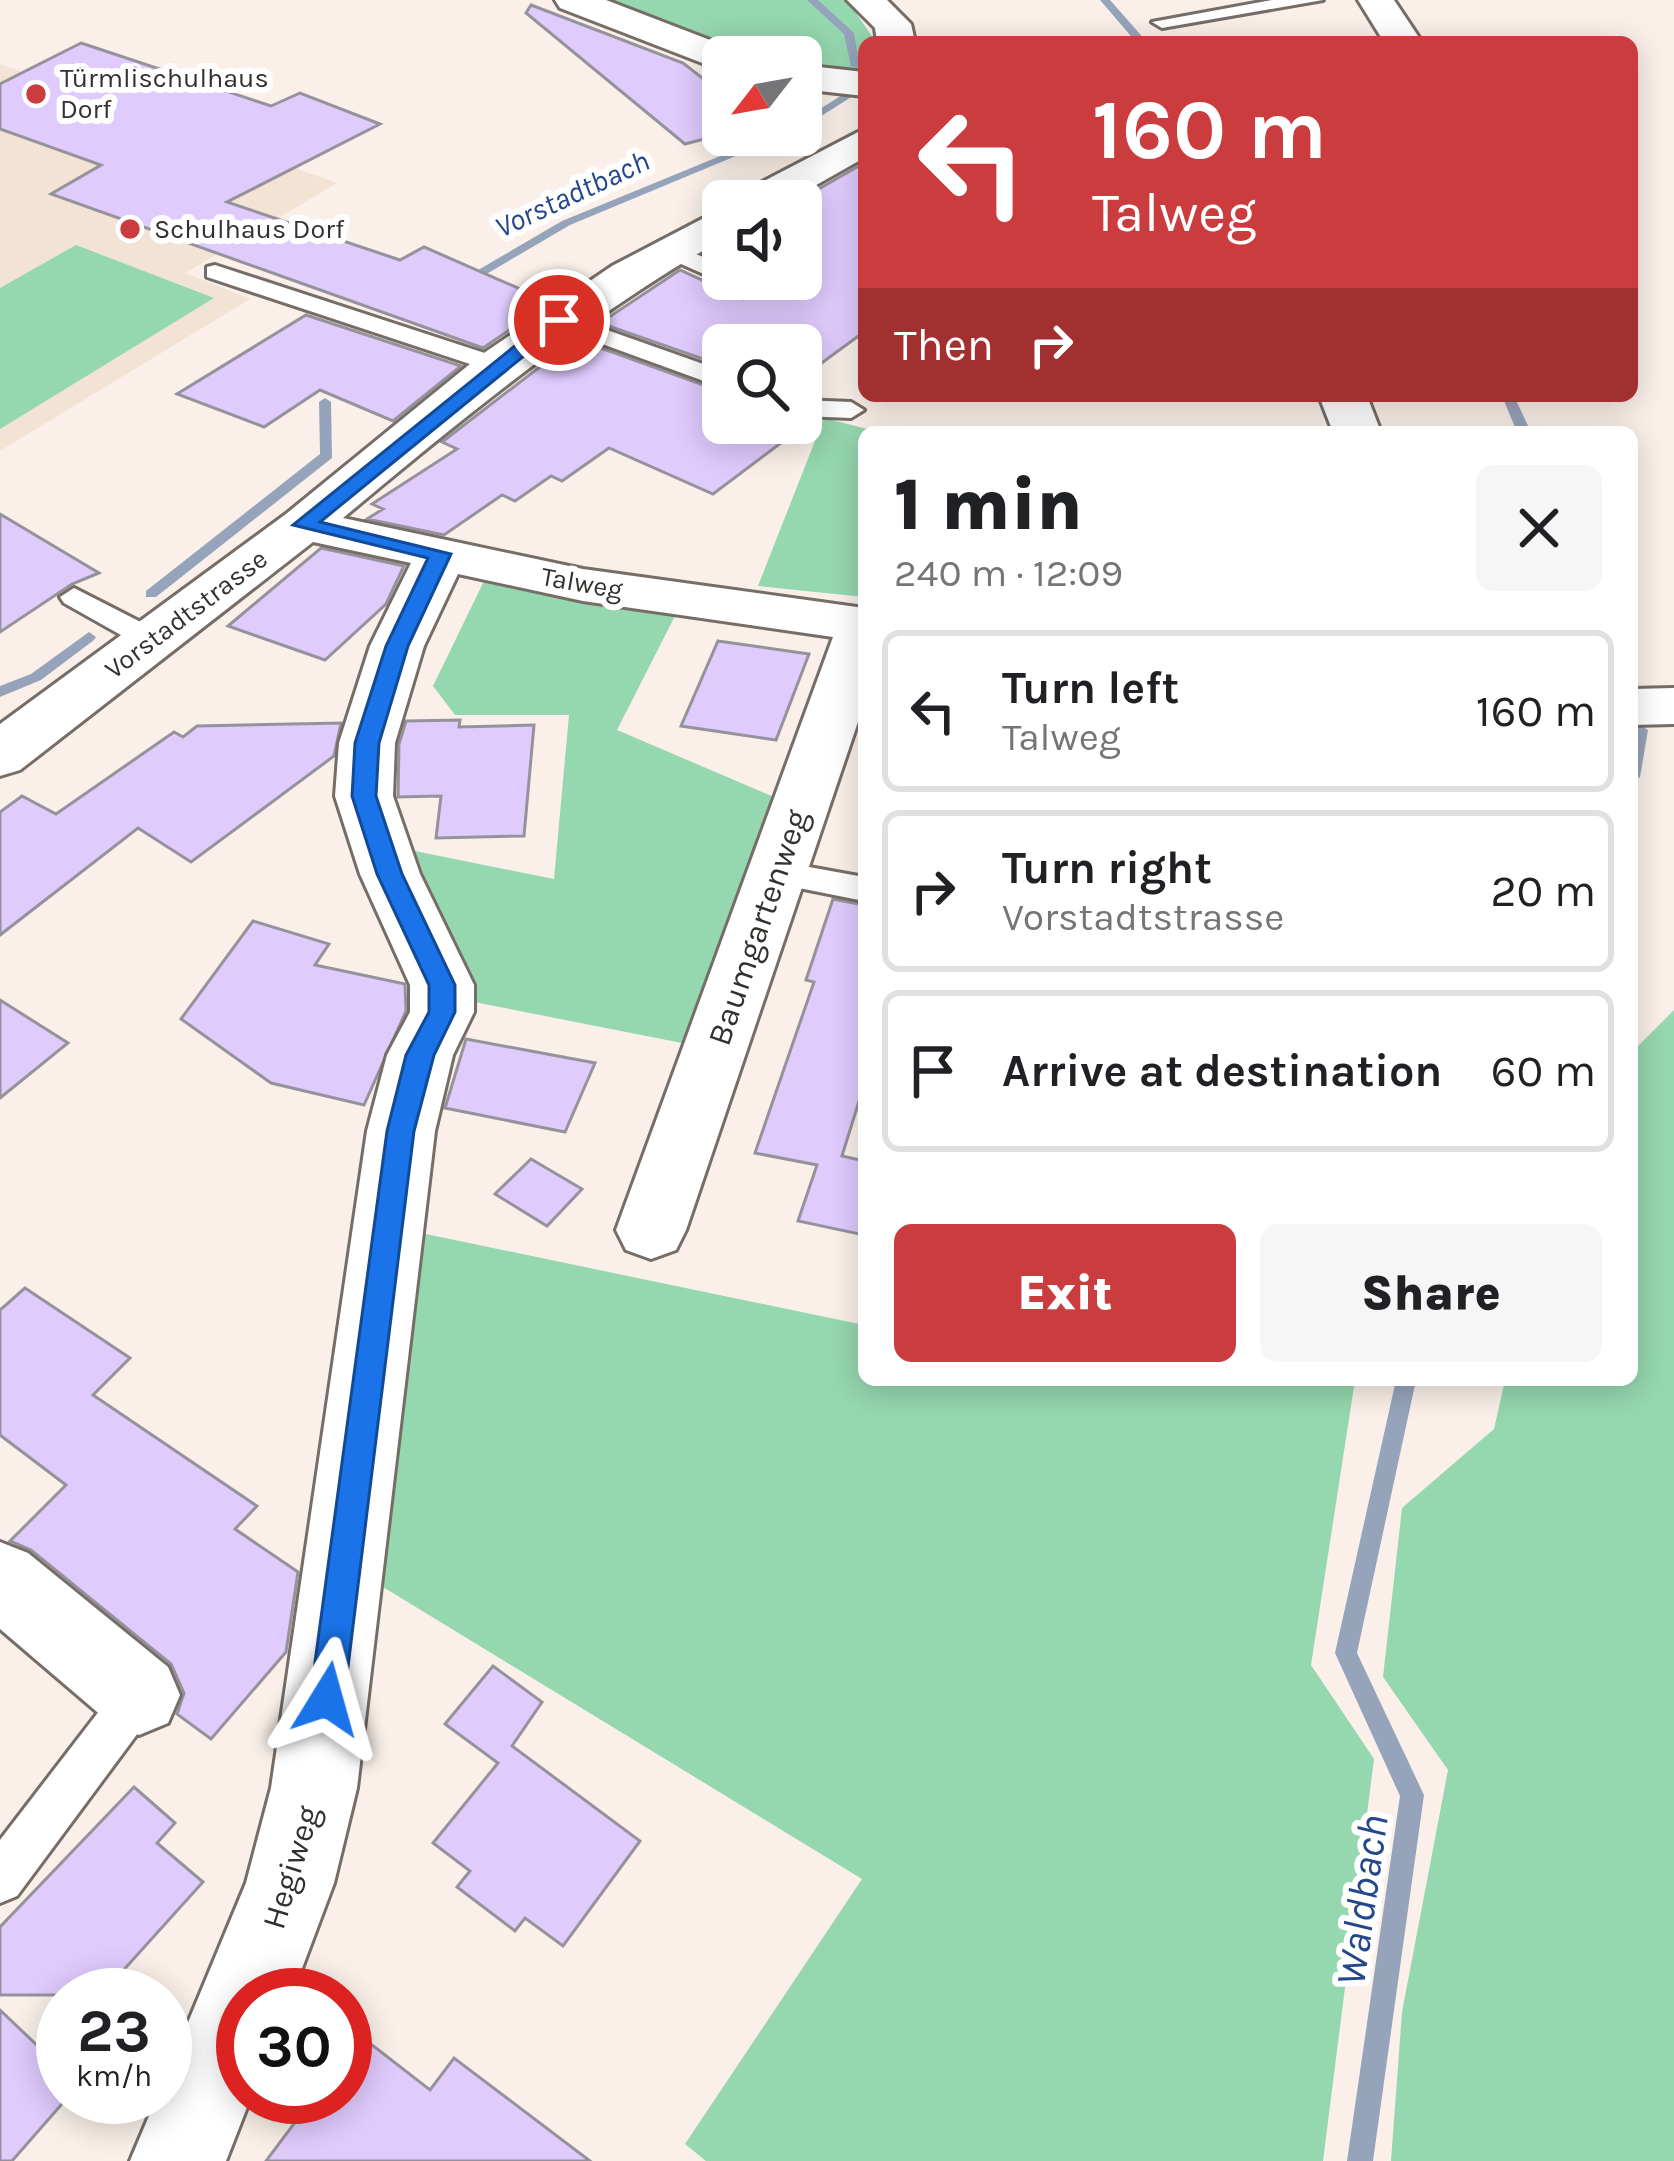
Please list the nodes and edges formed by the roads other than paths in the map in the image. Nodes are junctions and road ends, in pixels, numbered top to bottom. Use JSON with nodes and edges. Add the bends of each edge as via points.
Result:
{"nodes":[{"id":1,"x":573,"y":0,"type":"edge"},
{"id":2,"x":865,"y":0,"type":"edge"},
{"id":3,"x":1312,"y":0,"type":"edge"},
{"id":4,"x":1376,"y":0,"type":"edge"},
{"id":5,"x":1162,"y":22,"type":"dead end"},
{"id":6,"x":895,"y":36,"type":"edge"},
{"id":7,"x":1399,"y":36,"type":"edge"},
{"id":8,"x":702,"y":50,"type":"edge"},
{"id":9,"x":822,"y":79,"type":"edge"},
{"id":10,"x":858,"y":83,"type":"edge"},
{"id":11,"x":858,"y":144,"type":"edge"},
{"id":12,"x":795,"y":180,"type":"edge"},
{"id":13,"x":702,"y":233,"type":"edge"},
{"id":14,"x":671,"y":251,"type":"junction"},
{"id":15,"x":702,"y":265,"type":"edge"},
{"id":16,"x":215,"y":272,"type":"dead end"},
{"id":17,"x":559,"y":320,"type":"junction"},
{"id":18,"x":497,"y":365,"type":"junction"},
{"id":19,"x":702,"y":372,"type":"edge"},
{"id":20,"x":822,"y":409,"type":"edge"},
{"id":21,"x":850,"y":410,"type":"dead end"},
{"id":22,"x":304,"y":525,"type":"junction"},
{"id":23,"x":441,"y":554,"type":"junction"},
{"id":24,"x":74,"y":597,"type":"dead end"},
{"id":25,"x":858,"y":624,"type":"edge"},
{"id":26,"x":154,"y":640,"type":"junction"},
{"id":27,"x":858,"y":642,"type":"edge"},
{"id":28,"x":0,"y":757,"type":"edge"},
{"id":29,"x":776,"y":873,"type":"junction"},
{"id":30,"x":858,"y":888,"type":"edge"},
{"id":31,"x":651,"y":1230,"type":"dead end"},
{"id":32,"x":0,"y":1579,"type":"edge"},
{"id":33,"x":140,"y":1695,"type":"joint"},
{"id":34,"x":0,"y":1879,"type":"edge"},
{"id":35,"x":256,"y":1968,"type":"edge"},
{"id":36,"x":216,"y":2067,"type":"edge"},
{"id":37,"x":178,"y":2161,"type":"edge"}],
"edges":[{"from":1,"to":8,"type":"street"},
{"from":2,"to":6,"type":"street"},
{"from":3,"to":5,"type":"lane"},
{"from":4,"to":7,"type":"street"},
{"from":9,"to":10,"type":"street"},
{"from":11,"to":12,"type":"street"},
{"from":13,"to":14,"type":"street","name":"Vorstadtstrasse"},
{"from":14,"to":15,"type":"lane"},
{"from":14,"to":17,"type":"street","name":"Vorstadtstrasse"},
{"from":16,"to":18,"type":"lane"},
{"from":17,"to":18,"type":"street","name":"Vorstadtstrasse"},
{"from":17,"to":19,"type":"lane"},
{"from":18,"to":22,"type":"street","name":"Vorstadtstrasse"},
{"from":20,"to":21,"type":"lane"},
{"from":22,"to":23,"type":"street","name":"Talweg"},
{"from":22,"to":26,"type":"street","name":"Vorstadtstrasse"},
{"from":23,"to":25,"type":"street","name":"Talweg","via":[[583,585]]},
{"from":23,"to":35,"type":"street","name":"Hegiweg","via":[[397,646],[367,743],[364,796],[442,985],[442,1012],[420,1055],[400,1131],[314,1788],[290,1883]]},
{"from":24,"to":26,"type":"lane"},
{"from":26,"to":28,"type":"street","name":"Vorstadtstrasse"},
{"from":27,"to":29,"type":"street","name":"Baumgartenweg"},
{"from":29,"to":30,"type":"lane"},
{"from":29,"to":31,"type":"street","name":"Baumgartenweg"},
{"from":32,"to":33,"type":"street"},
{"from":33,"to":34,"type":"lane"},
{"from":36,"to":37,"type":"street","name":"Hegiweg"}]}
